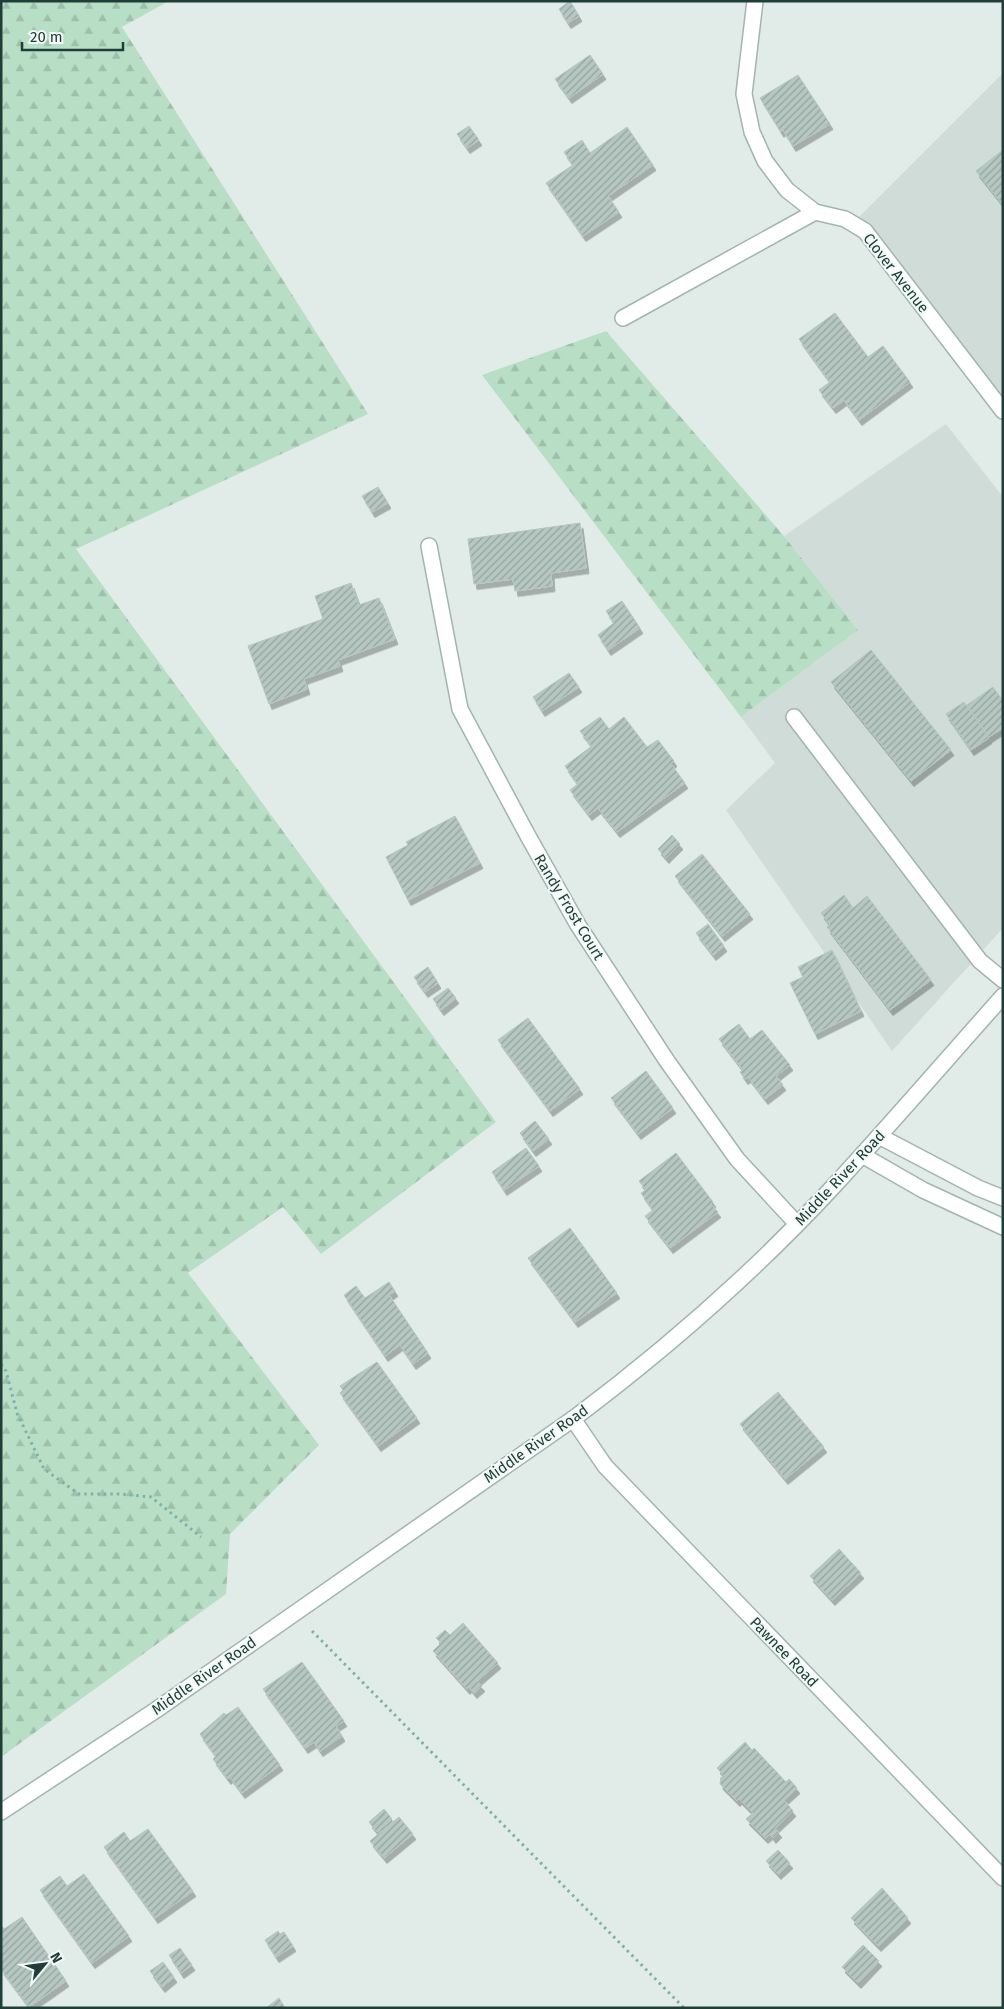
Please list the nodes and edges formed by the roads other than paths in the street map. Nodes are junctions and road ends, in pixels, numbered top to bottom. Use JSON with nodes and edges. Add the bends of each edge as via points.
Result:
{"nodes":[{"id":1,"x":755,"y":1,"type":"edge"},
{"id":2,"x":815,"y":212,"type":"junction"},
{"id":3,"x":623,"y":318,"type":"dead end"},
{"id":4,"x":1003,"y":411,"type":"edge"},
{"id":5,"x":429,"y":546,"type":"dead end"},
{"id":6,"x":794,"y":717,"type":"dead end"},
{"id":7,"x":1003,"y":980,"type":"edge"},
{"id":8,"x":1003,"y":996,"type":"edge"},
{"id":9,"x":879,"y":1136,"type":"junction"},
{"id":10,"x":862,"y":1155,"type":"junction"},
{"id":11,"x":1003,"y":1198,"type":"edge"},
{"id":12,"x":797,"y":1224,"type":"junction"},
{"id":13,"x":1003,"y":1227,"type":"edge"},
{"id":14,"x":573,"y":1419,"type":"junction"},
{"id":15,"x":1,"y":1812,"type":"edge"},
{"id":16,"x":1003,"y":1878,"type":"edge"}],
"edges":[{"from":1,"to":2,"type":"street","via":[[744,94],[752,132],[765,161],[787,190]]},
{"from":2,"to":3,"type":"street"},
{"from":2,"to":4,"type":"street","name":"Clover Avenue","via":[[844,219],[865,231]]},
{"from":5,"to":12,"type":"street","name":"Randy Frost Court","via":[[460,709],[528,836],[578,925],[667,1061],[737,1158]]},
{"from":6,"to":7,"type":"street","via":[[980,961]]},
{"from":8,"to":9,"type":"street","name":"Middle River Road"},
{"from":9,"to":10,"type":"street","name":"Middle River Road"},
{"from":9,"to":11,"type":"street"},
{"from":10,"to":12,"type":"street","name":"Middle River Road"},
{"from":10,"to":13,"type":"street","via":[[923,1190]]},
{"from":12,"to":14,"type":"street","name":"Middle River Road","via":[[667,1345]]},
{"from":14,"to":15,"type":"street","name":"Middle River Road","via":[[156,1710]]},
{"from":14,"to":16,"type":"street","name":"Pawnee Road","via":[[605,1466]]}]}
